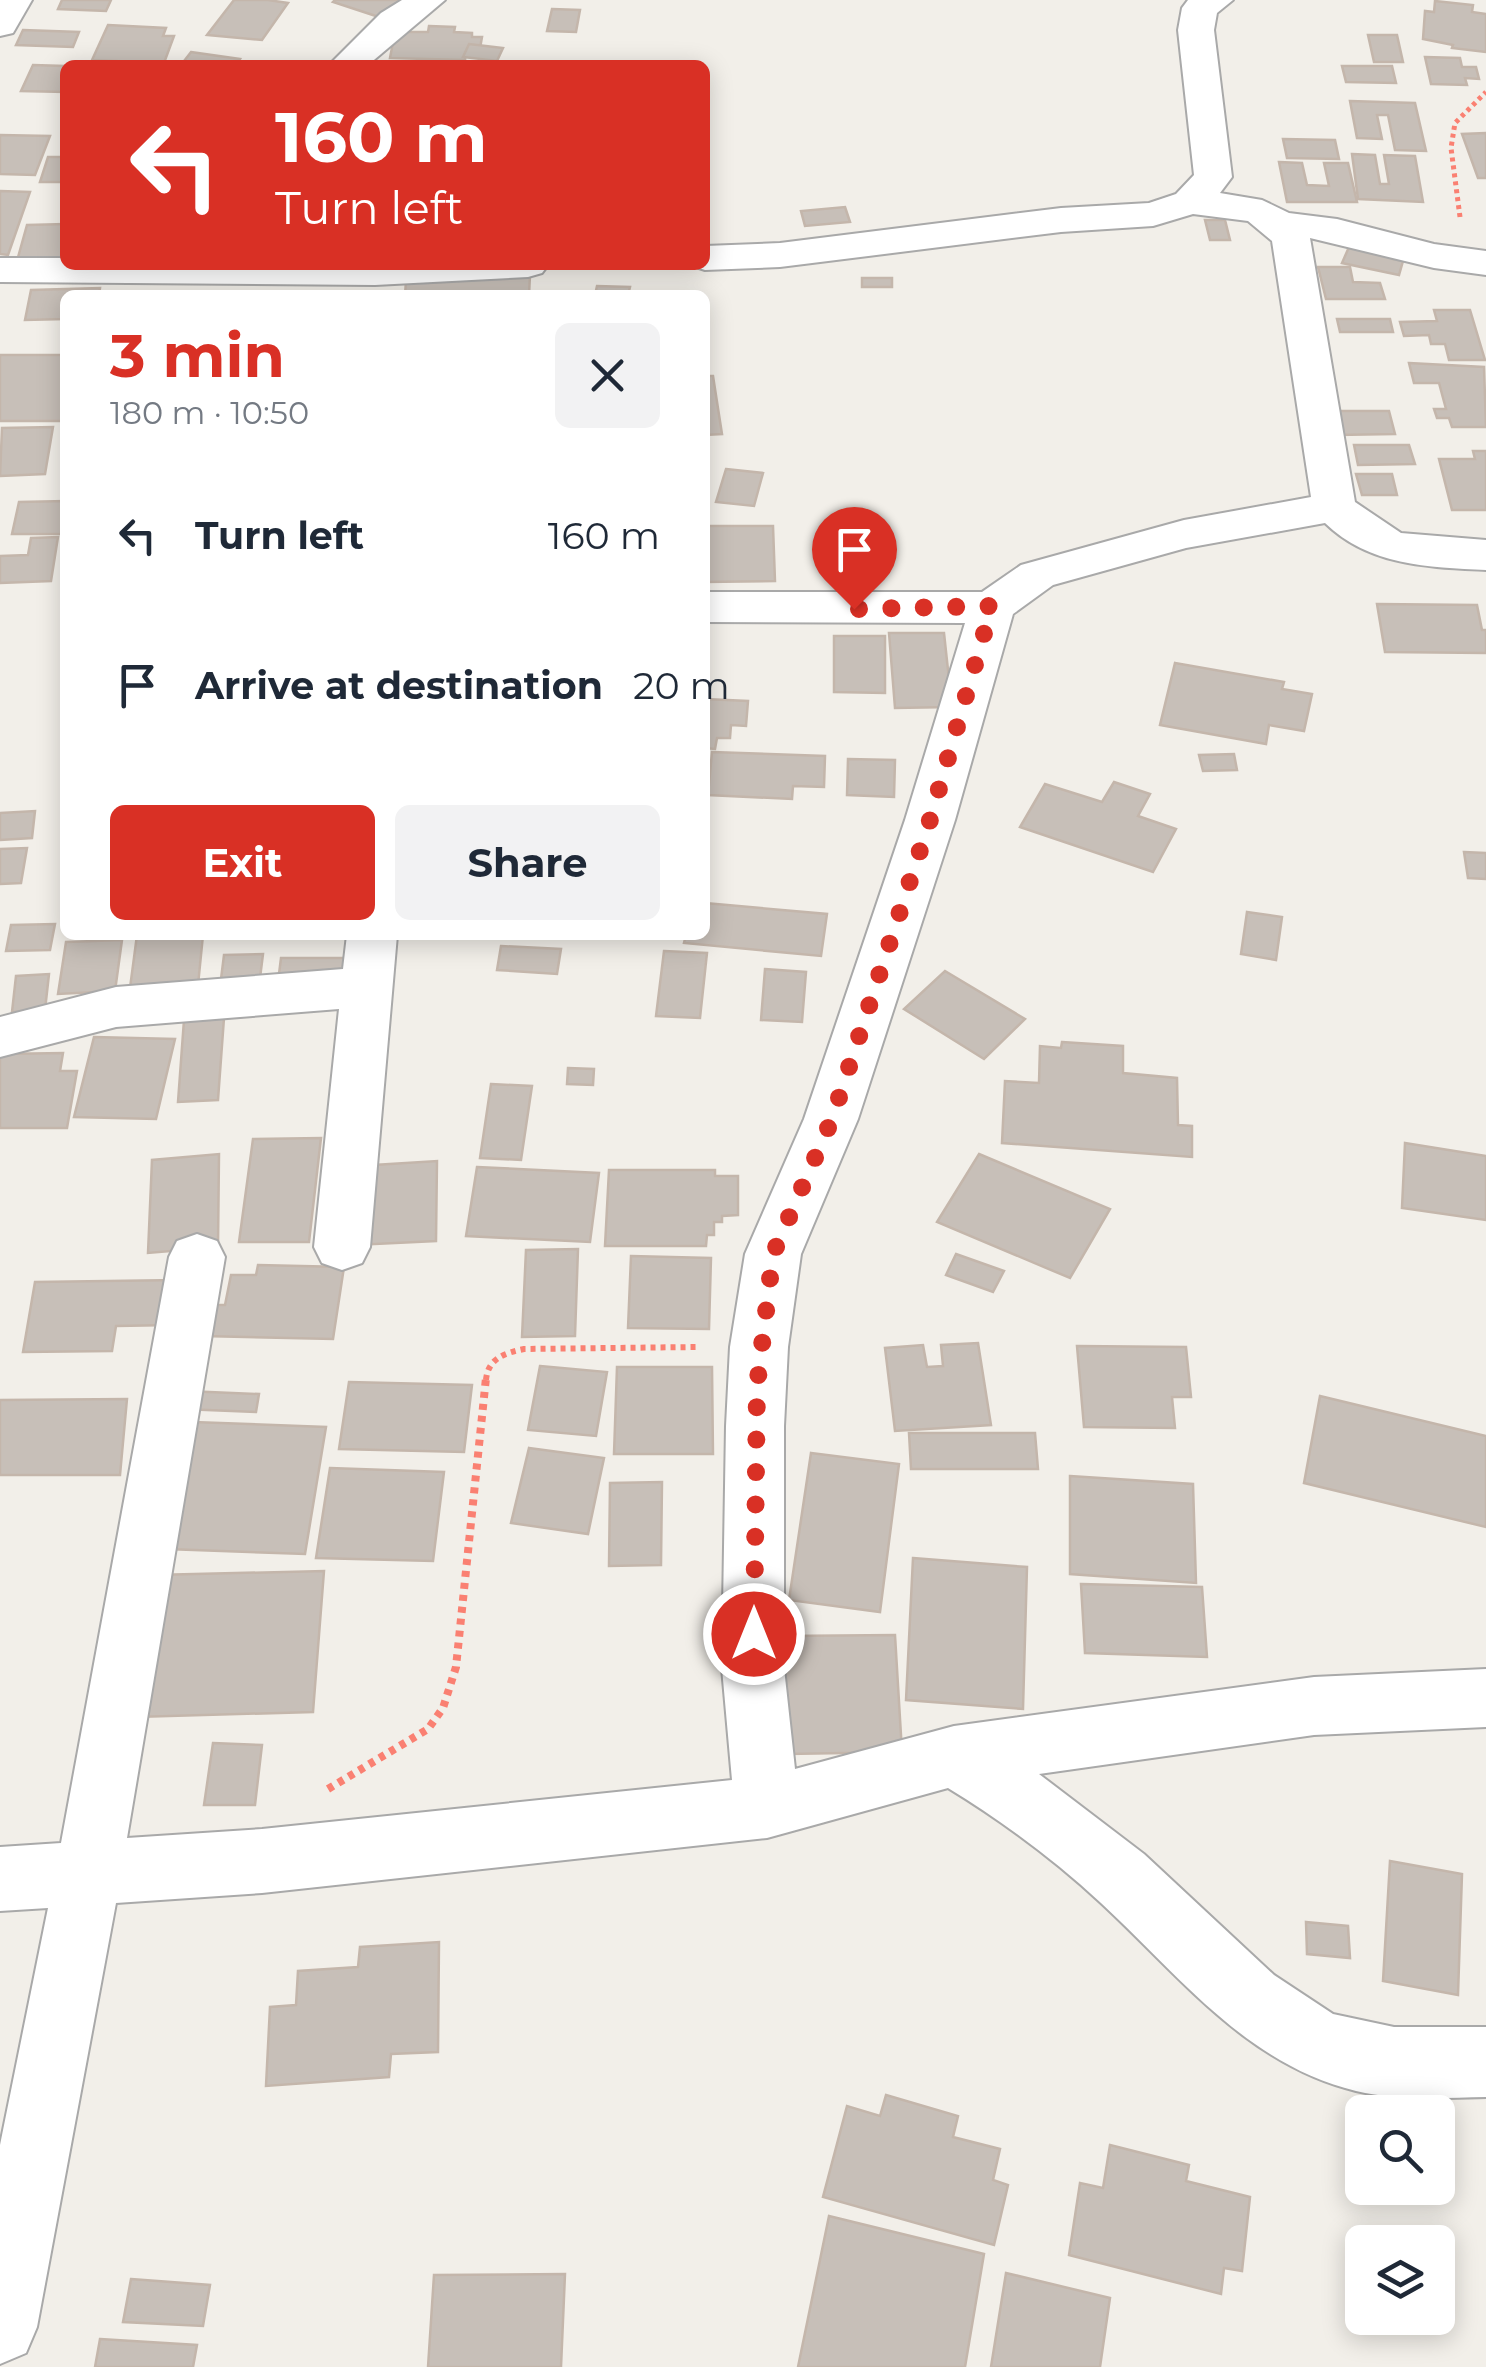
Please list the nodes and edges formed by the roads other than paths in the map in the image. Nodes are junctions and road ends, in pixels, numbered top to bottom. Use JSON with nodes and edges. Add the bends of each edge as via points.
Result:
{"nodes":[{"id":1,"x":14,"y":0,"type":"edge"},
{"id":2,"x":427,"y":0,"type":"edge"},
{"id":3,"x":1204,"y":3,"type":"edge"},
{"id":4,"x":0,"y":25,"type":"edge"},
{"id":5,"x":351,"y":60,"type":"edge"},
{"id":6,"x":1190,"y":202,"type":"junction"},
{"id":7,"x":1284,"y":224,"type":"junction"},
{"id":8,"x":710,"y":258,"type":"edge"},
{"id":9,"x":1476,"y":263,"type":"edge"},
{"id":10,"x":119,"y":270,"type":"edge"},
{"id":11,"x":173,"y":270,"type":"edge"},
{"id":12,"x":487,"y":270,"type":"edge"},
{"id":13,"x":5,"y":279,"type":"edge"},
{"id":14,"x":373,"y":284,"type":"edge"},
{"id":15,"x":1334,"y":506,"type":"junction"},
{"id":16,"x":1486,"y":556,"type":"edge"},
{"id":17,"x":992,"y":606,"type":"junction"},
{"id":18,"x":710,"y":607,"type":"edge"},
{"id":19,"x":371,"y":940,"type":"edge"},
{"id":20,"x":364,"y":987,"type":"junction"},
{"id":21,"x":0,"y":1037,"type":"edge"},
{"id":22,"x":342,"y":1247,"type":"dead end"},
{"id":23,"x":198,"y":1257,"type":"dead end"},
{"id":24,"x":1486,"y":1698,"type":"edge"},
{"id":25,"x":954,"y":1756,"type":"junction"},
{"id":26,"x":767,"y":1807,"type":"junction"},
{"id":27,"x":89,"y":1870,"type":"junction"},
{"id":28,"x":0,"y":1879,"type":"edge"},
{"id":29,"x":1486,"y":2062,"type":"edge"},
{"id":30,"x":0,"y":2328,"type":"edge"}],
"edges":[{"from":1,"to":4,"type":"street"},
{"from":2,"to":5,"type":"street"},
{"from":3,"to":6,"type":"street","via":[[1196,30],[1213,177]]},
{"from":6,"to":7,"type":"street","via":[[1246,208]]},
{"from":6,"to":8,"type":"street","via":[[1153,214]]},
{"from":7,"to":9,"type":"street","via":[[1341,228],[1422,256]]},
{"from":7,"to":15,"type":"street"},
{"from":10,"to":13,"type":"street"},
{"from":11,"to":14,"type":"street"},
{"from":12,"to":14,"type":"street"},
{"from":15,"to":16,"type":"street","via":[[1377,542]]},
{"from":15,"to":17,"type":"street","via":[[1184,534],[1037,575]]},
{"from":17,"to":18,"type":"street"},
{"from":17,"to":26,"type":"street","via":[[832,1119],[773,1254],[759,1347],[754,1668]]},
{"from":19,"to":20,"type":"street"},
{"from":20,"to":21,"type":"street","via":[[116,1007]]},
{"from":20,"to":22,"type":"street"},
{"from":23,"to":27,"type":"street"},
{"from":24,"to":25,"type":"street","via":[[1314,1706]]},
{"from":25,"to":26,"type":"street"},
{"from":25,"to":29,"type":"street","via":[[1026,1799],[1122,1878],[1272,2018],[1343,2053]]},
{"from":26,"to":27,"type":"street","via":[[262,1861]]},
{"from":27,"to":28,"type":"street"},
{"from":27,"to":30,"type":"street"}]}
